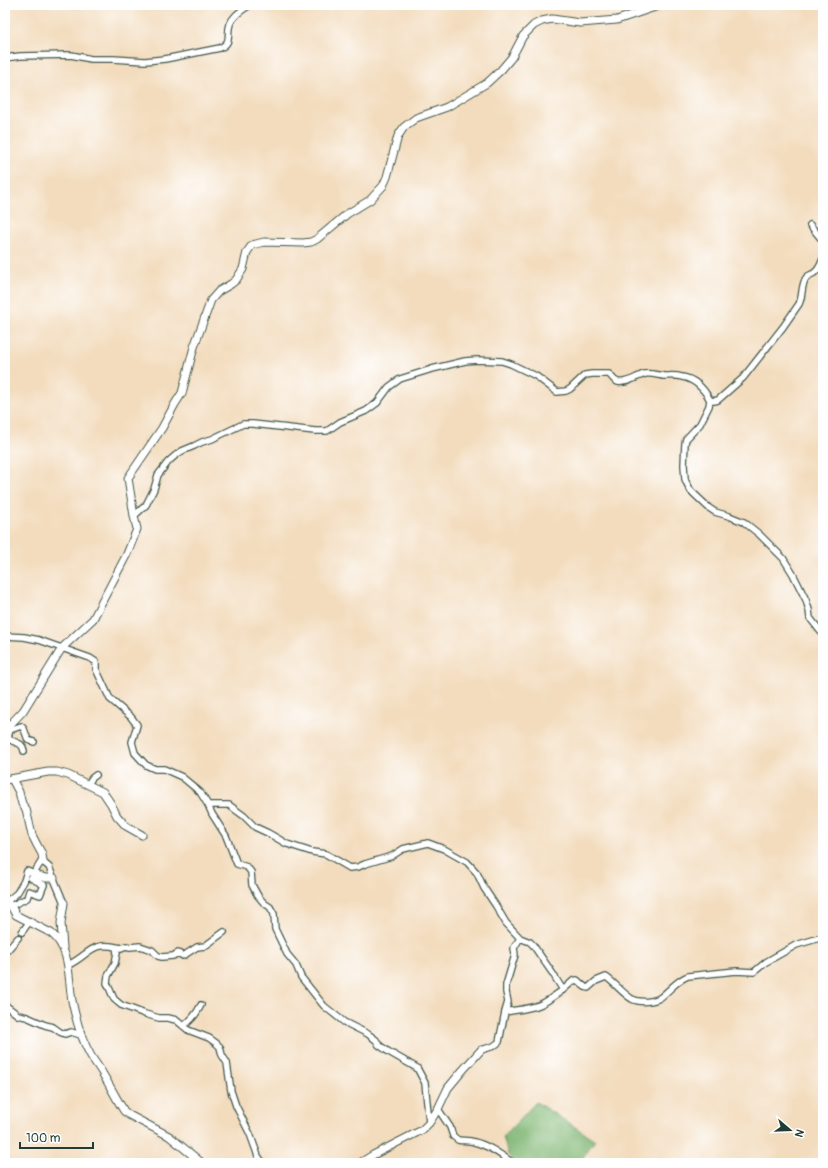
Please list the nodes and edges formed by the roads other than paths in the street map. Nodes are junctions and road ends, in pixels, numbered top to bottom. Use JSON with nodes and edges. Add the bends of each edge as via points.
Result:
{"nodes":[{"id":1,"x":250,"y":5,"type":"edge"},
{"id":2,"x":661,"y":5,"type":"edge"},
{"id":3,"x":5,"y":58,"type":"edge"},
{"id":4,"x":810,"y":225,"type":"dead end"},
{"id":5,"x":823,"y":241,"type":"edge"},
{"id":6,"x":823,"y":259,"type":"edge"},
{"id":7,"x":710,"y":400,"type":"junction"},
{"id":8,"x":134,"y":516,"type":"junction"},
{"id":9,"x":820,"y":632,"type":"dead end"},
{"id":10,"x":5,"y":636,"type":"edge"},
{"id":11,"x":62,"y":648,"type":"junction"},
{"id":12,"x":8,"y":729,"type":"edge"},
{"id":13,"x":34,"y":742,"type":"dead end"},
{"id":14,"x":24,"y":751,"type":"dead end"},
{"id":15,"x":96,"y":775,"type":"dead end"},
{"id":16,"x":8,"y":779,"type":"edge"},
{"id":17,"x":88,"y":784,"type":"junction"},
{"id":18,"x":208,"y":805,"type":"junction"},
{"id":19,"x":142,"y":835,"type":"dead end"},
{"id":20,"x":43,"y":862,"type":"junction"},
{"id":21,"x":34,"y":874,"type":"junction"},
{"id":22,"x":54,"y":878,"type":"junction"},
{"id":23,"x":7,"y":903,"type":"edge"},
{"id":24,"x":64,"y":903,"type":"joint"},
{"id":25,"x":30,"y":921,"type":"junction"},
{"id":26,"x":22,"y":932,"type":"dead end"},
{"id":27,"x":224,"y":932,"type":"dead end"},
{"id":28,"x":823,"y":937,"type":"edge"},
{"id":29,"x":18,"y":938,"type":"dead end"},
{"id":30,"x":520,"y":938,"type":"junction"},
{"id":31,"x":116,"y":947,"type":"junction"},
{"id":32,"x":63,"y":948,"type":"junction"},
{"id":33,"x":5,"y":953,"type":"edge"},
{"id":34,"x":68,"y":964,"type":"junction"},
{"id":35,"x":563,"y":990,"type":"junction"},
{"id":36,"x":5,"y":1005,"type":"edge"},
{"id":37,"x":201,"y":1005,"type":"dead end"},
{"id":38,"x":504,"y":1012,"type":"junction"},
{"id":39,"x":183,"y":1026,"type":"junction"},
{"id":40,"x":81,"y":1035,"type":"junction"},
{"id":41,"x":481,"y":1050,"type":"joint"},
{"id":42,"x":438,"y":1109,"type":"junction"},
{"id":43,"x":429,"y":1122,"type":"junction"},
{"id":44,"x":202,"y":1163,"type":"edge"},
{"id":45,"x":263,"y":1163,"type":"edge"},
{"id":46,"x":360,"y":1163,"type":"edge"},
{"id":47,"x":513,"y":1163,"type":"edge"}],
"edges":[{"from":1,"to":3,"type":"street","via":[[231,22],[228,41],[220,48],[145,61],[91,59],[71,55]]},
{"from":2,"to":8,"type":"street","via":[[617,20],[580,23],[552,19],[534,25],[523,36],[512,57],[487,83],[447,107],[416,118],[404,127],[398,136],[383,186],[370,200],[311,242],[264,242],[252,245],[236,280],[219,291],[211,300],[194,347],[182,393],[128,478]]},
{"from":4,"to":5,"type":"street"},
{"from":6,"to":7,"type":"street","via":[[816,272],[805,279],[799,304],[749,371],[718,400]]},
{"from":7,"to":8,"type":"street","via":[[700,386],[681,376],[648,374],[618,382],[606,373],[589,374],[582,376],[570,389],[557,392],[536,376],[511,364],[502,361],[465,360],[400,379],[366,411],[340,422],[327,431],[243,424],[182,451],[169,461],[158,475],[146,504]]},
{"from":7,"to":9,"type":"street","via":[[700,424],[686,439],[686,482],[691,491],[709,508],[748,525],[783,558],[806,600],[810,618]]},
{"from":8,"to":11,"type":"street","via":[[136,529],[127,554],[93,619]]},
{"from":10,"to":11,"type":"street","via":[[39,640]]},
{"from":11,"to":12,"type":"street"},
{"from":11,"to":18,"type":"street","via":[[96,662],[96,669],[110,699],[137,725],[132,742],[135,753],[146,765],[182,776],[200,792]]},
{"from":12,"to":13,"type":"street","via":[[21,726],[28,740]]},
{"from":12,"to":14,"type":"street","via":[[8,737],[21,744]]},
{"from":15,"to":17,"type":"street"},
{"from":16,"to":17,"type":"street","via":[[56,772]]},
{"from":16,"to":20,"type":"street","via":[[19,792]]},
{"from":17,"to":19,"type":"street","via":[[103,792],[126,826]]},
{"from":18,"to":30,"type":"street","via":[[229,805],[255,827],[287,844],[326,854],[350,868],[428,843],[444,849],[467,862],[477,873],[506,923]]},
{"from":18,"to":43,"type":"street","via":[[226,836],[237,864],[247,867],[251,872],[252,885],[258,896],[274,914],[275,929],[300,977],[324,1006],[344,1022],[368,1034],[389,1052],[417,1068],[425,1083]]},
{"from":20,"to":21,"type":"street"},
{"from":20,"to":22,"type":"street","via":[[49,867]]},
{"from":21,"to":22,"type":"street"},
{"from":21,"to":23,"type":"street","via":[[27,871],[17,893]]},
{"from":21,"to":23,"type":"street","via":[[31,878],[44,885],[40,894],[29,891],[27,898]]},
{"from":22,"to":24,"type":"street"},
{"from":23,"to":25,"type":"street","via":[[16,914]]},
{"from":24,"to":32,"type":"street","via":[[61,923]]},
{"from":25,"to":26,"type":"street"},
{"from":25,"to":32,"type":"street","via":[[51,932]]},
{"from":27,"to":31,"type":"street","via":[[205,946],[197,947],[183,956],[178,953],[162,957],[140,946]]},
{"from":28,"to":35,"type":"street","via":[[796,945],[754,972],[736,971],[682,978],[660,998],[649,1001],[639,1002],[632,999],[606,977],[588,988],[577,980],[573,981]]},
{"from":29,"to":33,"type":"street"},
{"from":30,"to":35,"type":"street","via":[[533,945]]},
{"from":30,"to":38,"type":"street","via":[[514,948],[515,955],[506,985],[508,1002]]},
{"from":31,"to":34,"type":"street","via":[[95,947],[77,961]]},
{"from":31,"to":39,"type":"street","via":[[115,963],[107,983],[114,999],[128,1008],[159,1018],[176,1020]]},
{"from":32,"to":34,"type":"street"},
{"from":34,"to":40,"type":"street","via":[[72,1000]]},
{"from":35,"to":38,"type":"street","via":[[537,1006]]},
{"from":36,"to":40,"type":"street","via":[[18,1015],[54,1027],[65,1034],[71,1032]]},
{"from":37,"to":39,"type":"street"},
{"from":38,"to":41,"type":"street","via":[[499,1042]]},
{"from":39,"to":45,"type":"street","via":[[209,1038],[220,1047],[227,1063],[236,1106]]},
{"from":40,"to":44,"type":"street","via":[[90,1056],[124,1111],[168,1136]]},
{"from":41,"to":42,"type":"street","via":[[448,1088]]},
{"from":42,"to":43,"type":"street"},
{"from":42,"to":47,"type":"street","via":[[453,1136],[458,1140],[481,1144]]},
{"from":43,"to":46,"type":"street","via":[[422,1130]]}]}
